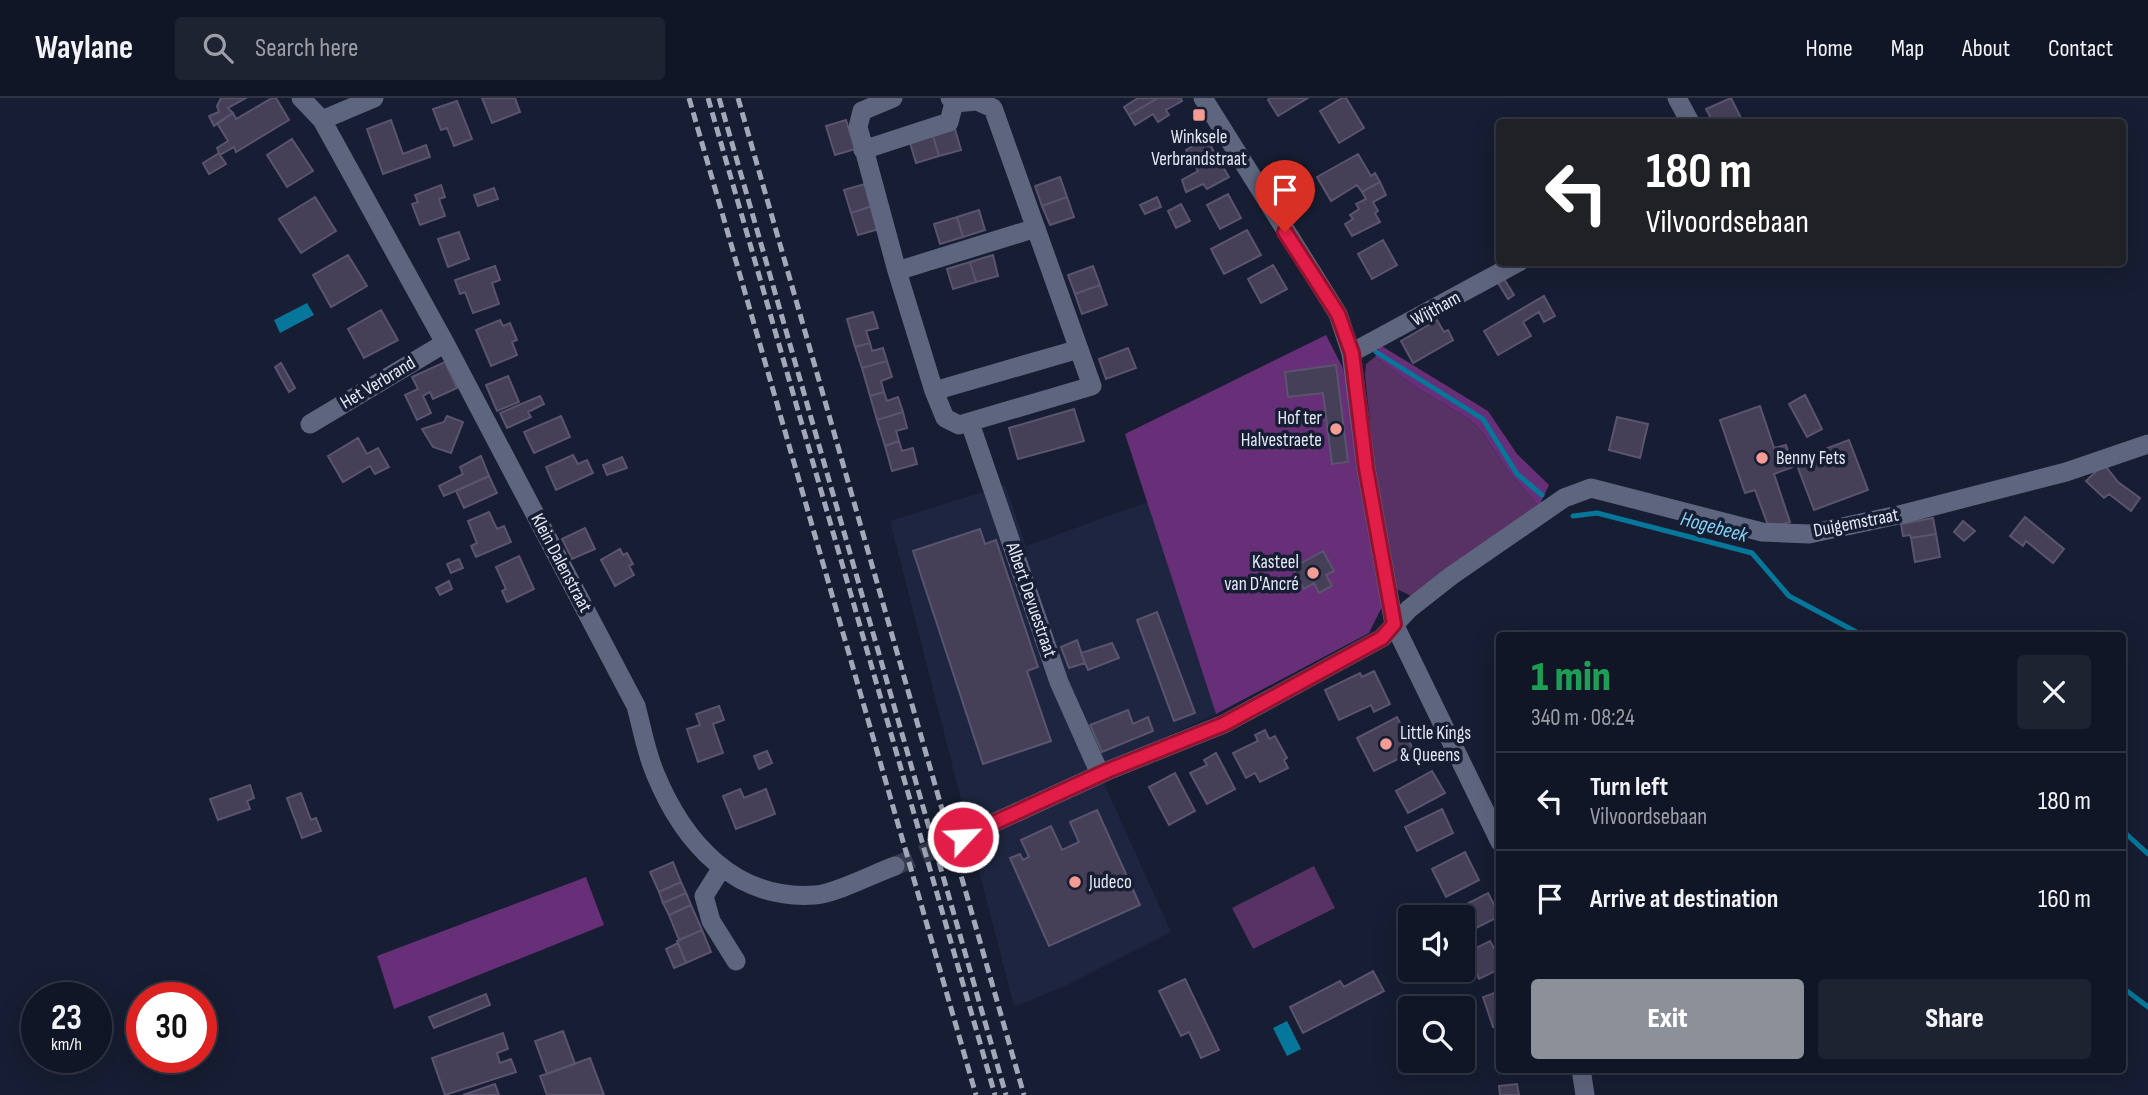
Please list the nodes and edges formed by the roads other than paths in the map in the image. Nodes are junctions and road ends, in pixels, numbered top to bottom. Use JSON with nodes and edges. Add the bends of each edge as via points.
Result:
{"nodes":[{"id":1,"x":301,"y":98,"type":"edge"},
{"id":2,"x":374,"y":98,"type":"edge"},
{"id":3,"x":893,"y":98,"type":"edge"},
{"id":4,"x":1203,"y":98,"type":"edge"},
{"id":5,"x":1677,"y":98,"type":"edge"},
{"id":6,"x":952,"y":101,"type":"edge"},
{"id":7,"x":1688,"y":119,"type":"edge"},
{"id":8,"x":322,"y":120,"type":"junction"},
{"id":9,"x":863,"y":150,"type":"junction"},
{"id":10,"x":1036,"y":228,"type":"junction"},
{"id":11,"x":1512,"y":266,"type":"edge"},
{"id":12,"x":897,"y":271,"type":"junction"},
{"id":13,"x":445,"y":343,"type":"junction"},
{"id":14,"x":1079,"y":349,"type":"junction"},
{"id":15,"x":1352,"y":353,"type":"junction"},
{"id":16,"x":934,"y":391,"type":"junction"},
{"id":17,"x":970,"y":423,"type":"junction"},
{"id":18,"x":310,"y":424,"type":"dead end"},
{"id":19,"x":2148,"y":444,"type":"edge"},
{"id":20,"x":1394,"y":624,"type":"junction"},
{"id":21,"x":1100,"y":774,"type":"junction"},
{"id":22,"x":1496,"y":834,"type":"edge"},
{"id":23,"x":963,"y":837,"type":"tunnel mouth"},
{"id":24,"x":895,"y":866,"type":"tunnel mouth"},
{"id":25,"x":721,"y":869,"type":"junction"},
{"id":26,"x":736,"y":961,"type":"dead end"},
{"id":27,"x":1582,"y":1073,"type":"edge"},
{"id":28,"x":1585,"y":1095,"type":"edge"}],
"edges":[{"from":1,"to":8,"type":"street","name":"Klein Dalenstraat"},
{"from":2,"to":8,"type":"street"},
{"from":3,"to":9,"type":"street","via":[[862,111],[858,127]]},
{"from":4,"to":15,"type":"street","via":[[1338,314]]},
{"from":5,"to":7,"type":"street"},
{"from":6,"to":9,"type":"street","via":[[949,122]]},
{"from":6,"to":10,"type":"street","via":[[977,101],[993,108]]},
{"from":8,"to":13,"type":"street","name":"Klein Dalenstraat"},
{"from":9,"to":12,"type":"street"},
{"from":10,"to":12,"type":"street"},
{"from":10,"to":14,"type":"street"},
{"from":11,"to":15,"type":"street","name":"Wijtham"},
{"from":12,"to":16,"type":"street"},
{"from":13,"to":18,"type":"street","name":"Het Verbrand"},
{"from":13,"to":25,"type":"street","name":"Klein Dalenstraat","via":[[636,706],[654,770],[670,805],[703,853]]},
{"from":14,"to":16,"type":"street"},
{"from":14,"to":17,"type":"street","via":[[1092,386]]},
{"from":15,"to":20,"type":"street","via":[[1366,468]]},
{"from":16,"to":17,"type":"street","via":[[946,418],[959,425]]},
{"from":17,"to":21,"type":"street","name":"Albert Devuestraat","via":[[1059,682]]},
{"from":19,"to":20,"type":"street","name":"Duigemstraat","via":[[2066,472],[1809,534],[1762,532],[1591,488],[1564,498],[1451,576]]},
{"from":20,"to":21,"type":"street","via":[[1382,638],[1224,724]]},
{"from":20,"to":22,"type":"street"},
{"from":21,"to":23,"type":"street"},
{"from":24,"to":25,"type":"street","name":"Klein Dalenstraat","via":[[818,895],[763,891]]},
{"from":25,"to":26,"type":"street","via":[[704,896],[711,920]]},
{"from":27,"to":28,"type":"street"}]}
